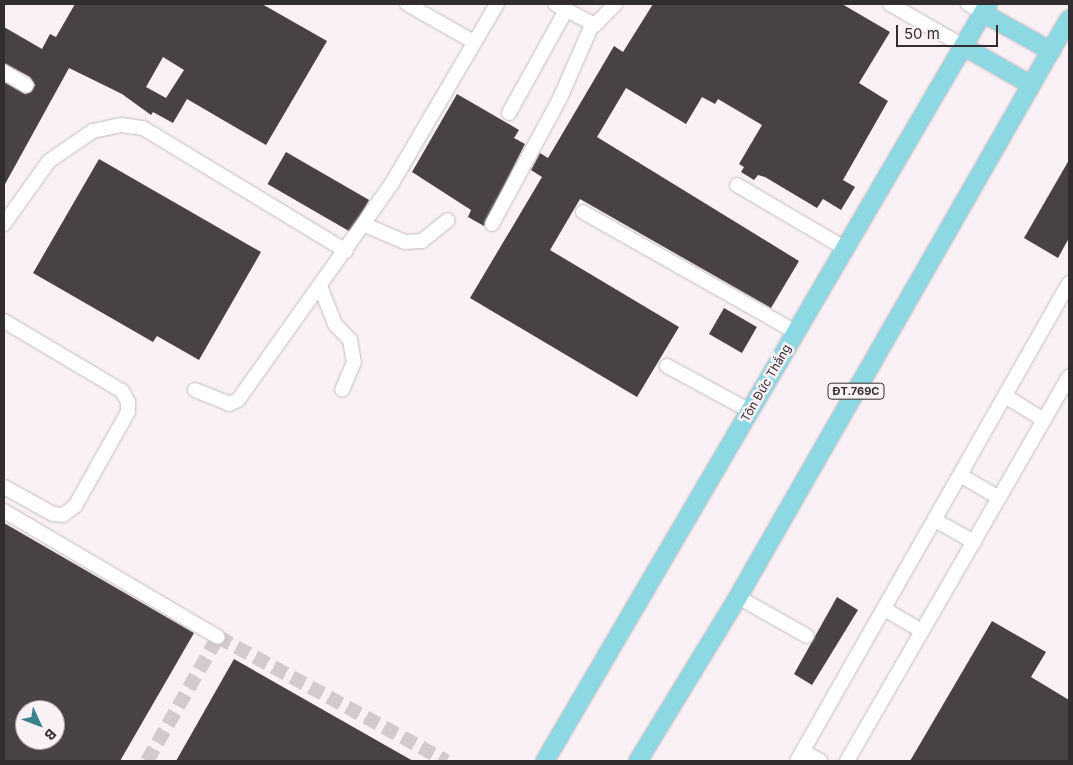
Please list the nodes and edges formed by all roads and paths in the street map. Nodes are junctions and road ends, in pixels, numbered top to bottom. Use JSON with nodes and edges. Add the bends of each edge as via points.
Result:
{"nodes":[{"id":1,"x":407,"y":4,"type":"edge"},
{"id":2,"x":497,"y":4,"type":"edge"},
{"id":3,"x":615,"y":4,"type":"edge"},
{"id":4,"x":890,"y":4,"type":"edge"},
{"id":5,"x":558,"y":5,"type":"edge"},
{"id":6,"x":979,"y":7,"type":"edge"},
{"id":7,"x":912,"y":9,"type":"edge"},
{"id":8,"x":1069,"y":19,"type":"edge"},
{"id":9,"x":592,"y":25,"type":"junction"},
{"id":10,"x":474,"y":42,"type":"junction"},
{"id":11,"x":963,"y":46,"type":"junction"},
{"id":12,"x":1051,"y":51,"type":"junction"},
{"id":13,"x":4,"y":72,"type":"edge"},
{"id":14,"x":26,"y":85,"type":"dead end"},
{"id":15,"x":1031,"y":85,"type":"junction"},
{"id":16,"x":509,"y":113,"type":"dead end"},
{"id":17,"x":737,"y":185,"type":"dead end"},
{"id":18,"x":583,"y":212,"type":"dead end"},
{"id":19,"x":448,"y":220,"type":"dead end"},
{"id":20,"x":4,"y":224,"type":"edge"},
{"id":21,"x":492,"y":224,"type":"dead end"},
{"id":22,"x":365,"y":225,"type":"junction"},
{"id":23,"x":846,"y":249,"type":"junction"},
{"id":24,"x":346,"y":251,"type":"junction"},
{"id":25,"x":1069,"y":283,"type":"edge"},
{"id":26,"x":320,"y":286,"type":"junction"},
{"id":27,"x":1065,"y":301,"type":"edge"},
{"id":28,"x":4,"y":321,"type":"edge"},
{"id":29,"x":796,"y":332,"type":"junction"},
{"id":30,"x":668,"y":366,"type":"dead end"},
{"id":31,"x":1069,"y":377,"type":"edge"},
{"id":32,"x":195,"y":390,"type":"dead end"},
{"id":33,"x":342,"y":390,"type":"dead end"},
{"id":34,"x":1005,"y":396,"type":"junction"},
{"id":35,"x":750,"y":411,"type":"junction"},
{"id":36,"x":1044,"y":420,"type":"junction"},
{"id":37,"x":960,"y":475,"type":"junction"},
{"id":38,"x":4,"y":487,"type":"edge"},
{"id":39,"x":999,"y":498,"type":"junction"},
{"id":40,"x":4,"y":510,"type":"edge"},
{"id":41,"x":935,"y":520,"type":"junction"},
{"id":42,"x":974,"y":542,"type":"junction"},
{"id":43,"x":738,"y":597,"type":"junction"},
{"id":44,"x":884,"y":609,"type":"junction"},
{"id":45,"x":922,"y":631,"type":"junction"},
{"id":46,"x":807,"y":636,"type":"dead end"},
{"id":47,"x":218,"y":637,"type":"dead end"},
{"id":48,"x":800,"y":756,"type":"edge"},
{"id":49,"x":545,"y":761,"type":"edge"},
{"id":50,"x":638,"y":761,"type":"edge"},
{"id":51,"x":820,"y":761,"type":"edge"},
{"id":52,"x":847,"y":761,"type":"edge"}],
"edges":[{"from":1,"to":10,"type":"street"},
{"from":2,"to":10,"type":"street"},
{"from":3,"to":9,"type":"street","via":[[599,24]]},
{"from":4,"to":7,"type":"street"},
{"from":5,"to":9,"type":"street"},
{"from":5,"to":16,"type":"street"},
{"from":6,"to":11,"type":"main road","name":"Tôn Đức Thắng"},
{"from":6,"to":12,"type":"main road"},
{"from":7,"to":11,"type":"street"},
{"from":8,"to":12,"type":"main road","number":"ĐT.769C"},
{"from":9,"to":21,"type":"street","via":[[560,98]]},
{"from":10,"to":22,"type":"street"},
{"from":11,"to":15,"type":"main road"},
{"from":11,"to":23,"type":"main road","name":"Tôn Đức Thắng"},
{"from":12,"to":15,"type":"main road","number":"ĐT.769C"},
{"from":13,"to":14,"type":"street"},
{"from":15,"to":43,"type":"main road","number":"ĐT.769C"},
{"from":17,"to":23,"type":"street"},
{"from":18,"to":29,"type":"street"},
{"from":19,"to":22,"type":"street","via":[[422,241],[405,242]]},
{"from":20,"to":24,"type":"street","via":[[49,161],[93,131],[121,125],[143,128]]},
{"from":22,"to":24,"type":"street"},
{"from":23,"to":29,"type":"main road","name":"Tôn Đức Thắng"},
{"from":24,"to":26,"type":"street"},
{"from":25,"to":27,"type":"street"},
{"from":26,"to":32,"type":"street","via":[[238,400],[229,404]]},
{"from":26,"to":33,"type":"street","via":[[335,324],[350,340],[354,362]]},
{"from":27,"to":34,"type":"street"},
{"from":28,"to":38,"type":"street","via":[[122,391],[128,402],[128,412],[75,506],[63,515],[53,514]]},
{"from":29,"to":35,"type":"main road","name":"Tôn Đức Thắng"},
{"from":30,"to":35,"type":"street"},
{"from":31,"to":36,"type":"street"},
{"from":34,"to":36,"type":"street"},
{"from":34,"to":37,"type":"street"},
{"from":35,"to":49,"type":"main road","name":"Tôn Đức Thắng"},
{"from":36,"to":39,"type":"street"},
{"from":37,"to":39,"type":"street"},
{"from":37,"to":41,"type":"street"},
{"from":39,"to":42,"type":"street"},
{"from":40,"to":47,"type":"street"},
{"from":41,"to":42,"type":"street"},
{"from":41,"to":44,"type":"street"},
{"from":42,"to":45,"type":"street"},
{"from":43,"to":46,"type":"street"},
{"from":43,"to":50,"type":"main road","number":"ĐT.769C"},
{"from":44,"to":45,"type":"street"},
{"from":44,"to":48,"type":"street"},
{"from":45,"to":52,"type":"street"},
{"from":48,"to":51,"type":"street"}]}
